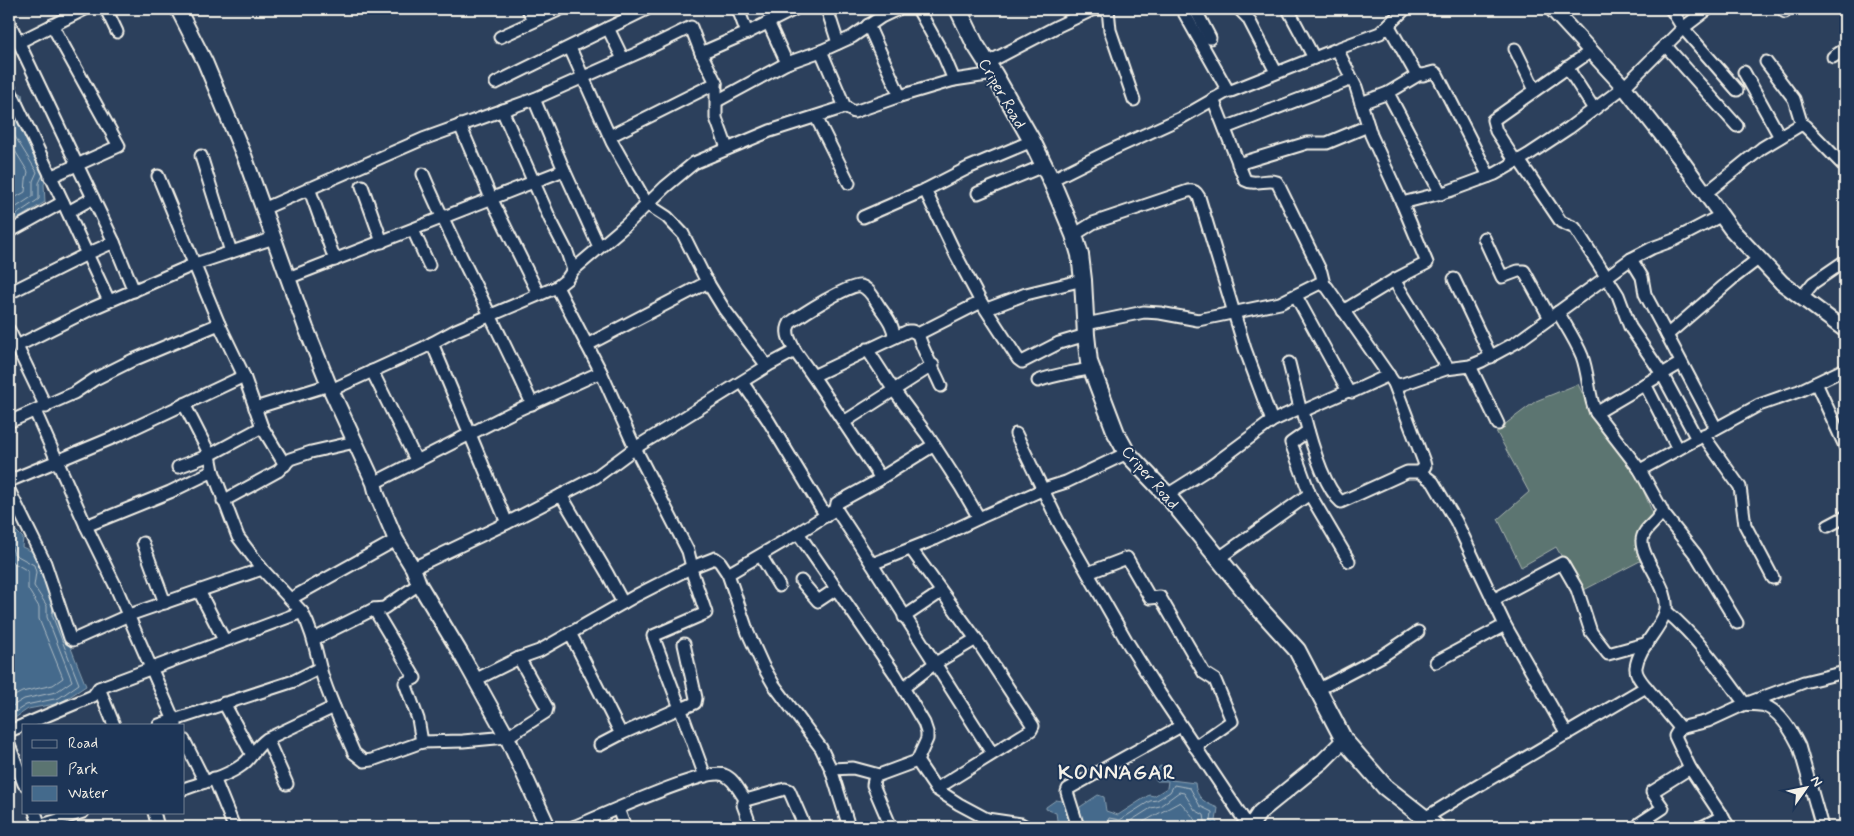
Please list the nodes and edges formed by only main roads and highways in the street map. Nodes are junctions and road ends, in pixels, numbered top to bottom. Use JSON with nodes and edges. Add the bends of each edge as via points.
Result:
{"nodes":[{"id":1,"x":959,"y":9,"type":"edge"},
{"id":2,"x":1431,"y":823,"type":"edge"}],
"edges":[{"from":1,"to":2,"type":"main road","name":"Criper Road","via":[[1032,141],[1074,235],[1080,256],[1092,368],[1116,433],[1127,453],[1167,495],[1297,650],[1344,740],[1385,786]]}]}
